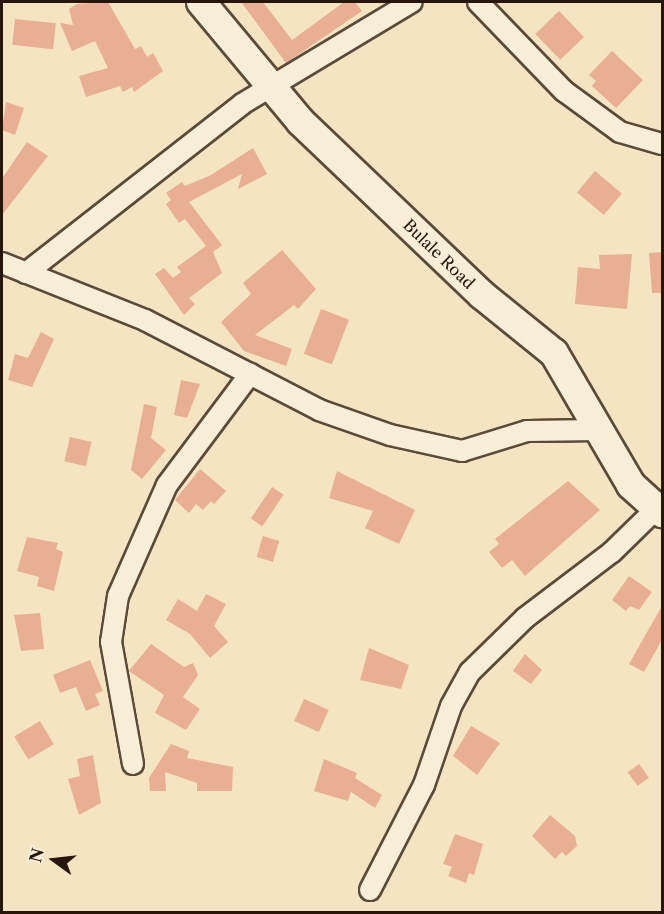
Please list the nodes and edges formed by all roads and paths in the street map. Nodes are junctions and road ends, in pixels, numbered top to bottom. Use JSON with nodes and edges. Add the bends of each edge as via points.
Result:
{"nodes":[{"id":1,"x":201,"y":2,"type":"edge"},
{"id":2,"x":412,"y":2,"type":"edge"},
{"id":3,"x":478,"y":2,"type":"edge"},
{"id":4,"x":274,"y":89,"type":"junction"},
{"id":5,"x":663,"y":144,"type":"edge"},
{"id":6,"x":2,"y":263,"type":"edge"},
{"id":7,"x":26,"y":273,"type":"junction"},
{"id":8,"x":250,"y":374,"type":"junction"},
{"id":9,"x":599,"y":430,"type":"junction"},
{"id":10,"x":659,"y":511,"type":"edge"},
{"id":11,"x":133,"y":764,"type":"dead end"},
{"id":12,"x":370,"y":890,"type":"dead end"}],
"edges":[{"from":1,"to":4,"type":"street","name":"Bulale Road"},
{"from":2,"to":4,"type":"street"},
{"from":3,"to":5,"type":"street","via":[[564,91],[620,132]]},
{"from":4,"to":7,"type":"street","via":[[242,104]]},
{"from":4,"to":9,"type":"street","name":"Bulale Road","via":[[420,236],[554,353]]},
{"from":6,"to":7,"type":"street"},
{"from":7,"to":8,"type":"street","via":[[145,320]]},
{"from":8,"to":9,"type":"street","via":[[319,410],[440,449],[469,450],[541,428]]},
{"from":8,"to":11,"type":"street","via":[[167,485],[118,596],[111,642]]},
{"from":9,"to":10,"type":"street","name":"Bulale Road","via":[[631,485]]},
{"from":10,"to":12,"type":"street","via":[[525,618],[470,672],[451,706],[424,785]]}]}
